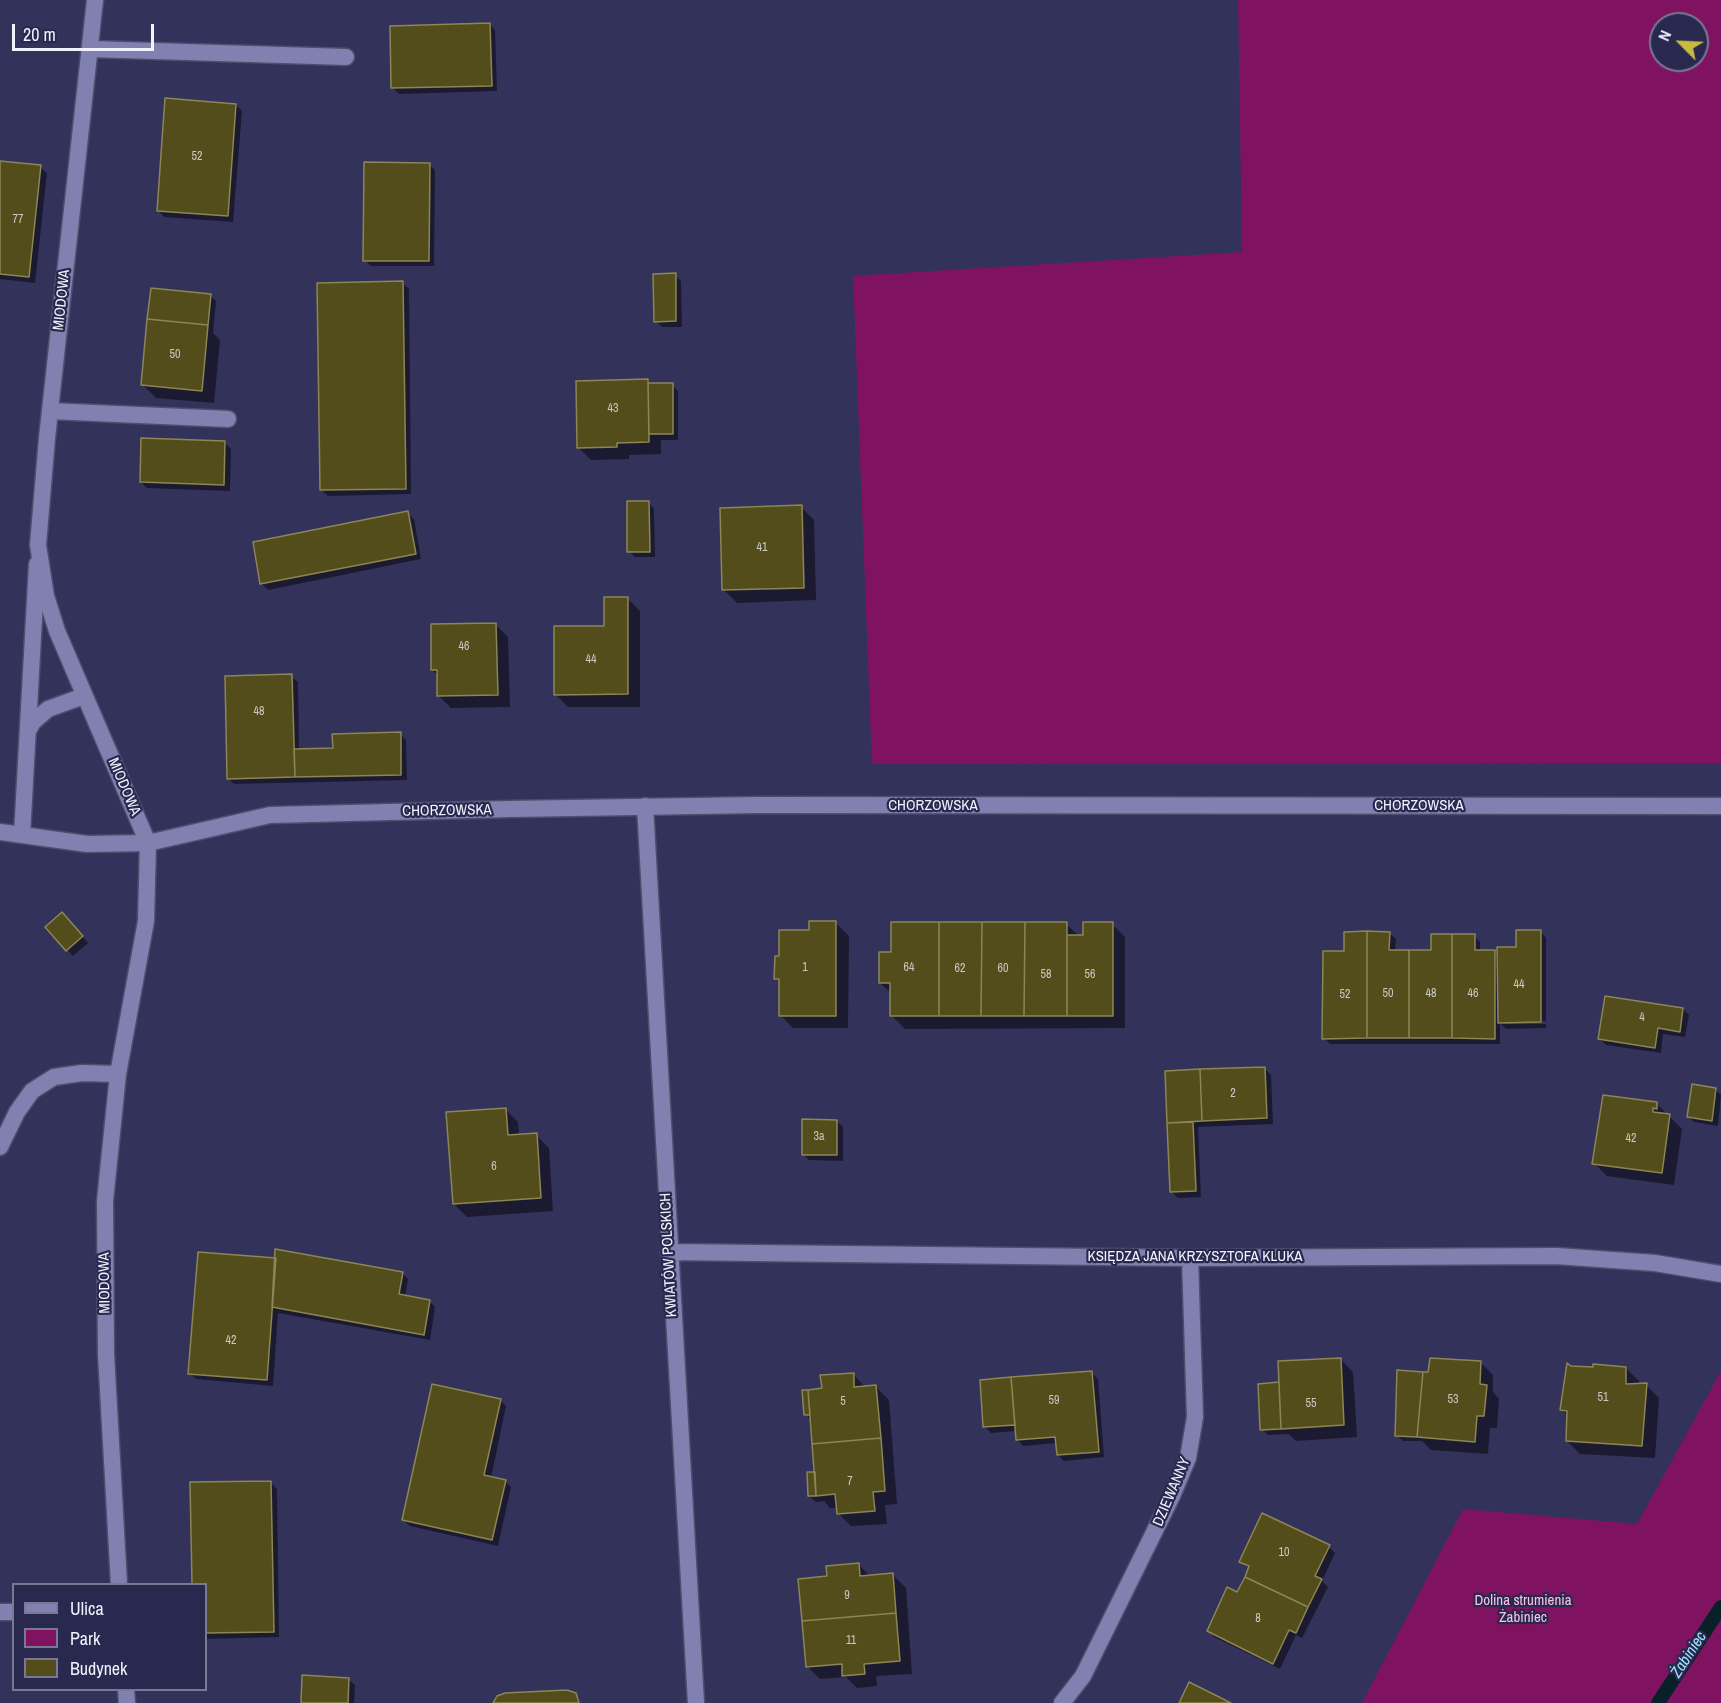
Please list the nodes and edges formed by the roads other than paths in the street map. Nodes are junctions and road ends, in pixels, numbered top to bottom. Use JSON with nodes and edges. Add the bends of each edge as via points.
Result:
{"nodes":[{"id":1,"x":95,"y":0,"type":"edge"},
{"id":2,"x":90,"y":49,"type":"junction"},
{"id":3,"x":346,"y":57,"type":"dead end"},
{"id":4,"x":50,"y":411,"type":"junction"},
{"id":5,"x":228,"y":419,"type":"dead end"},
{"id":6,"x":38,"y":545,"type":"junction"},
{"id":7,"x":84,"y":696,"type":"junction"},
{"id":8,"x":28,"y":731,"type":"junction"},
{"id":9,"x":645,"y":806,"type":"junction"},
{"id":10,"x":1721,"y":806,"type":"edge"},
{"id":11,"x":0,"y":832,"type":"edge"},
{"id":12,"x":22,"y":835,"type":"junction"},
{"id":13,"x":148,"y":843,"type":"junction"},
{"id":14,"x":117,"y":1074,"type":"junction"},
{"id":15,"x":0,"y":1147,"type":"edge"},
{"id":16,"x":669,"y":1252,"type":"junction"},
{"id":17,"x":1190,"y":1258,"type":"junction"},
{"id":18,"x":1721,"y":1274,"type":"edge"},
{"id":19,"x":119,"y":1583,"type":"edge"},
{"id":20,"x":696,"y":1703,"type":"edge"},
{"id":21,"x":1062,"y":1703,"type":"edge"}],
"edges":[{"from":1,"to":2,"type":"street","name":"MIODOWA"},
{"from":2,"to":3,"type":"street"},
{"from":2,"to":4,"type":"street","name":"MIODOWA"},
{"from":4,"to":5,"type":"street"},
{"from":4,"to":6,"type":"street","name":"MIODOWA"},
{"from":6,"to":7,"type":"street","name":"MIODOWA","via":[[49,608]]},
{"from":6,"to":8,"type":"street"},
{"from":7,"to":8,"type":"street","via":[[48,709]]},
{"from":7,"to":13,"type":"street","name":"MIODOWA"},
{"from":8,"to":12,"type":"street"},
{"from":9,"to":10,"type":"street","name":"CHORZOWSKA"},
{"from":9,"to":13,"type":"street","name":"CHORZOWSKA","via":[[270,815]]},
{"from":9,"to":16,"type":"street","name":"KWIATÓW POLSKICH"},
{"from":11,"to":12,"type":"street","name":"CHORZOWSKA"},
{"from":12,"to":13,"type":"street","name":"CHORZOWSKA","via":[[98,845]]},
{"from":13,"to":14,"type":"street","name":"MIODOWA","via":[[146,921]]},
{"from":14,"to":15,"type":"street","via":[[54,1077],[39,1086],[17,1112]]},
{"from":14,"to":19,"type":"street","name":"MIODOWA","via":[[108,1151],[104,1252],[107,1389]]},
{"from":16,"to":17,"type":"street","name":"KSIĘDZA JANA KRZYSZTOFA KLUKA"},
{"from":16,"to":20,"type":"street","name":"KWIATÓW POLSKICH"},
{"from":17,"to":18,"type":"street","name":"KSIĘDZA JANA KRZYSZTOFA KLUKA","via":[[1556,1256],[1655,1263]]},
{"from":17,"to":21,"type":"street","name":"DZIEWANNY","via":[[1195,1417],[1188,1458],[1083,1676]]}]}
